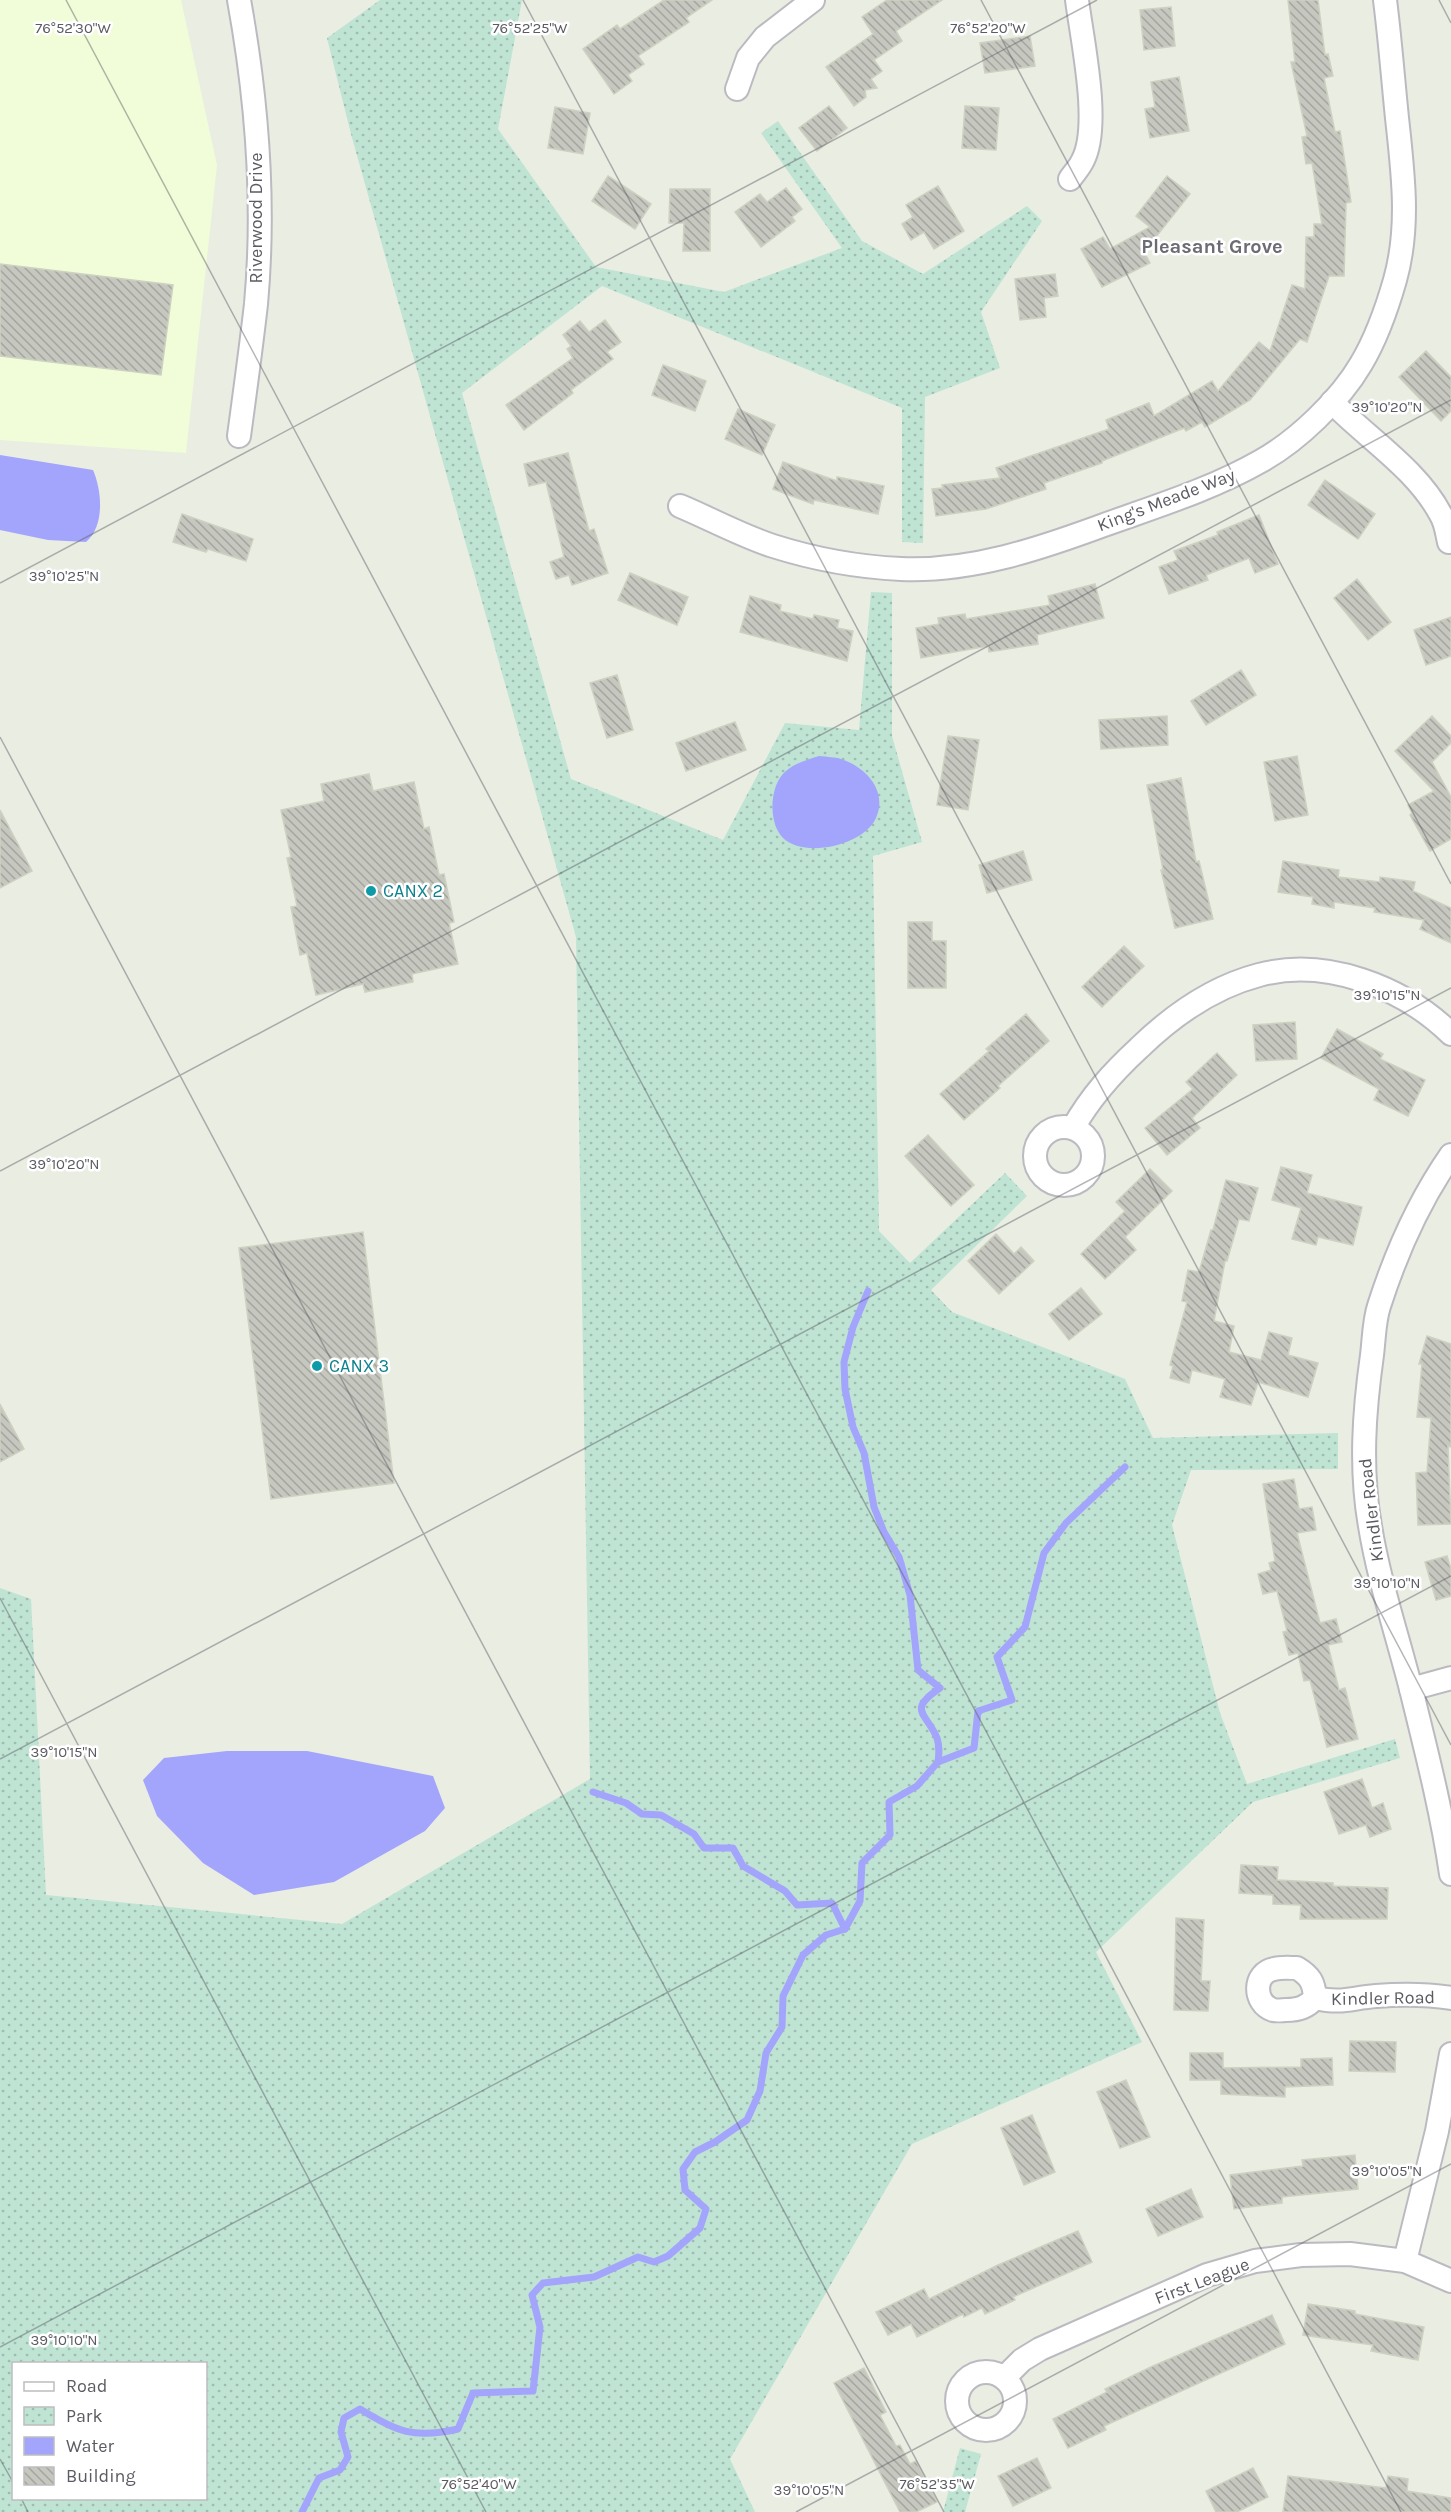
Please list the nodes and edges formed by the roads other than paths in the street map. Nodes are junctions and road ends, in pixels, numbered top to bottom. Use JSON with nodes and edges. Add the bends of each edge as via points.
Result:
{"nodes":[{"id":1,"x":239,"y":0,"type":"edge"},
{"id":2,"x":813,"y":0,"type":"edge"},
{"id":3,"x":1077,"y":0,"type":"edge"},
{"id":4,"x":1385,"y":0,"type":"edge"},
{"id":5,"x":737,"y":89,"type":"dead end"},
{"id":6,"x":1070,"y":179,"type":"dead end"},
{"id":7,"x":1332,"y":402,"type":"junction"},
{"id":8,"x":239,"y":436,"type":"dead end"},
{"id":9,"x":680,"y":506,"type":"dead end"},
{"id":10,"x":1449,"y":542,"type":"dead end"},
{"id":11,"x":1451,"y":1034,"type":"edge"},
{"id":12,"x":1073,"y":1128,"type":"dead end"},
{"id":13,"x":1451,"y":1155,"type":"edge"},
{"id":14,"x":1451,"y":1678,"type":"edge"},
{"id":15,"x":1411,"y":1689,"type":"junction"},
{"id":16,"x":1451,"y":1874,"type":"edge"},
{"id":17,"x":1315,"y":1998,"type":"dead end"},
{"id":18,"x":1451,"y":1998,"type":"edge"},
{"id":19,"x":1451,"y":2054,"type":"edge"},
{"id":20,"x":1405,"y":2261,"type":"junction"},
{"id":21,"x":1451,"y":2281,"type":"edge"},
{"id":22,"x":1005,"y":2378,"type":"dead end"}],
"edges":[{"from":1,"to":8,"type":"street","name":"Riverwood Drive","via":[[254,105],[259,207],[256,303]]},
{"from":2,"to":5,"type":"street","via":[[765,37],[748,58]]},
{"from":3,"to":6,"type":"street","via":[[1091,105],[1084,159]]},
{"from":4,"to":7,"type":"street","name":"King's Meade Way","via":[[1405,236],[1380,322],[1361,365]]},
{"from":7,"to":9,"type":"street","name":"King's Meade Way","via":[[1300,433],[1262,460],[1217,483],[1038,549],[962,565],[902,569],[815,557],[772,546]]},
{"from":7,"to":10,"type":"street","via":[[1409,472],[1443,518]]},
{"from":11,"to":12,"type":"street","via":[[1436,1019],[1400,996],[1367,981],[1332,972],[1260,974],[1222,988],[1162,1026],[1107,1080]]},
{"from":13,"to":15,"type":"street","name":"Kindler Road","via":[[1406,1234],[1378,1308],[1365,1404],[1364,1482],[1369,1525]]},
{"from":14,"to":15,"type":"street"},
{"from":15,"to":16,"type":"street","name":"Kindler Road"},
{"from":17,"to":18,"type":"street","name":"Kindler Road","via":[[1334,2002],[1406,1994]]},
{"from":19,"to":20,"type":"street","via":[[1437,2131]]},
{"from":20,"to":21,"type":"street","name":"First League"},
{"from":20,"to":22,"type":"street","name":"First League","via":[[1350,2254],[1301,2255],[1255,2261],[1207,2275],[1040,2349],[1022,2360]]}]}
